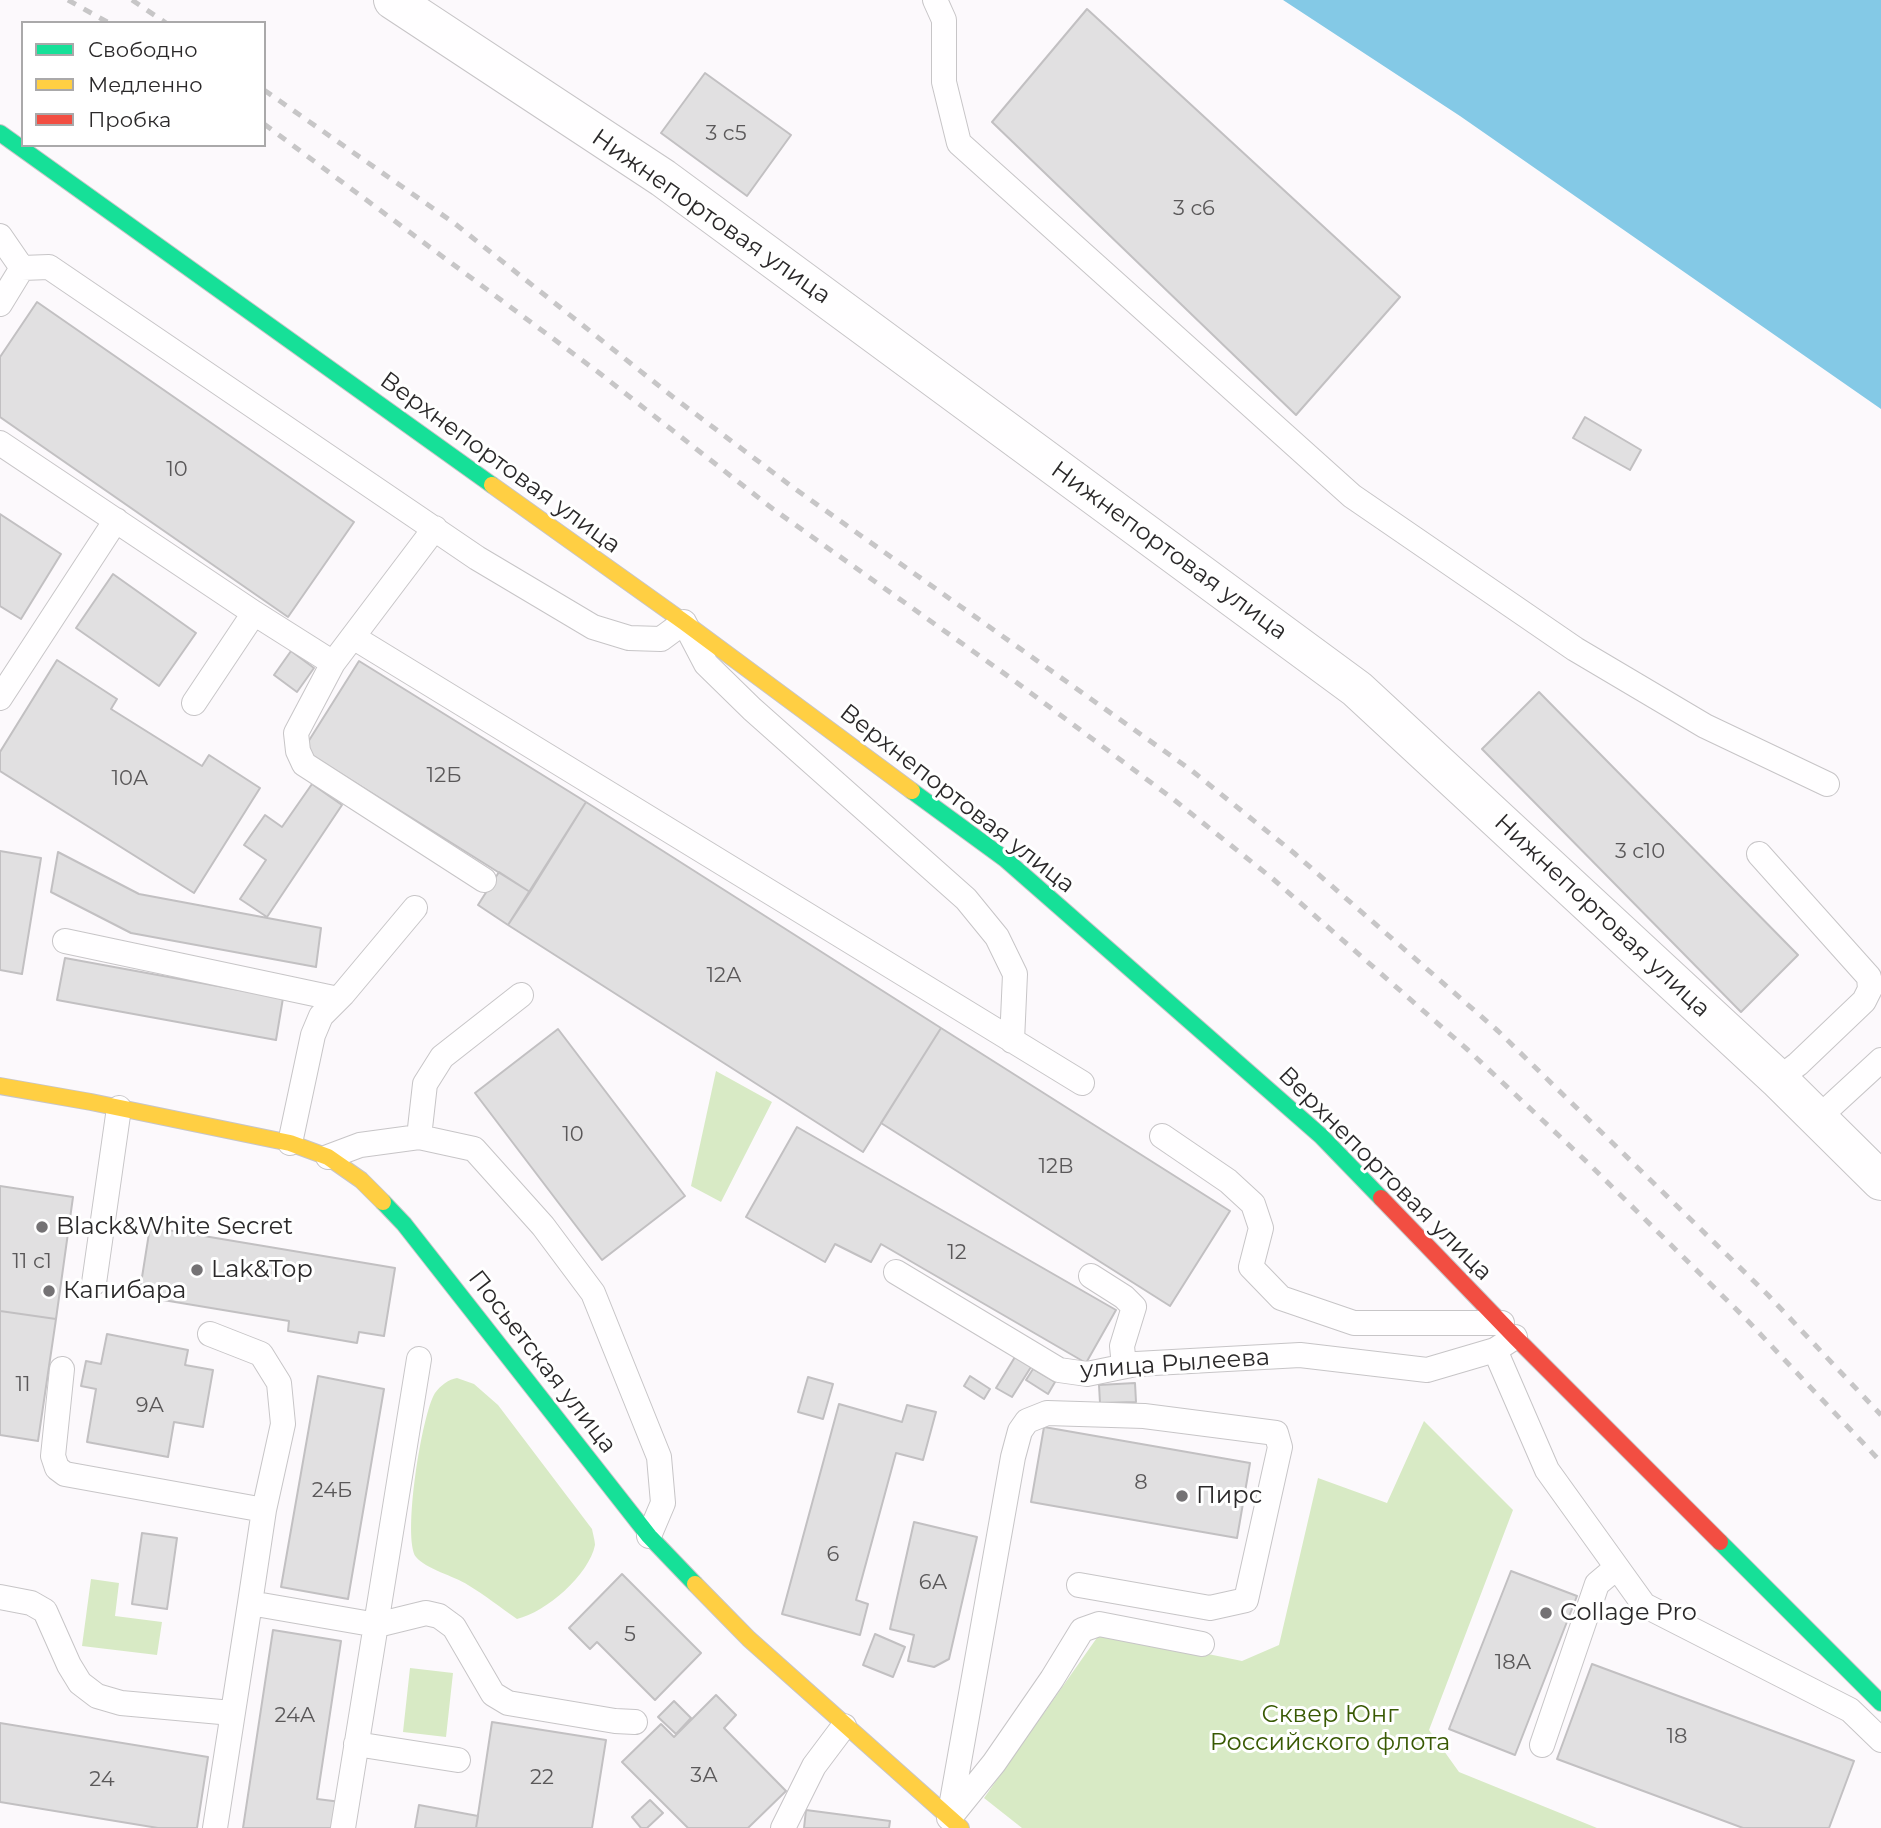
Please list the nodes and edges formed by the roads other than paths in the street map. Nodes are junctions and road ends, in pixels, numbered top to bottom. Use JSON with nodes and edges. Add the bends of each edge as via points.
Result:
{"nodes":[{"id":1,"x":393,"y":0,"type":"edge"},
{"id":2,"x":935,"y":0,"type":"edge"},
{"id":3,"x":0,"y":133,"type":"edge"},
{"id":4,"x":0,"y":236,"type":"edge"},
{"id":5,"x":22,"y":268,"type":"junction"},
{"id":6,"x":0,"y":304,"type":"edge"},
{"id":7,"x":0,"y":443,"type":"edge"},
{"id":8,"x":116,"y":520,"type":"junction"},
{"id":9,"x":435,"y":528,"type":"junction"},
{"id":10,"x":254,"y":613,"type":"junction"},
{"id":11,"x":684,"y":622,"type":"junction"},
{"id":12,"x":353,"y":637,"type":"junction"},
{"id":13,"x":333,"y":663,"type":"junction"},
{"id":14,"x":0,"y":698,"type":"edge"},
{"id":15,"x":194,"y":703,"type":"dead end"},
{"id":16,"x":1827,"y":784,"type":"dead end"},
{"id":17,"x":1759,"y":855,"type":"dead end"},
{"id":18,"x":484,"y":880,"type":"dead end"},
{"id":19,"x":415,"y":908,"type":"dead end"},
{"id":20,"x":65,"y":941,"type":"dead end"},
{"id":21,"x":521,"y":995,"type":"dead end"},
{"id":22,"x":338,"y":999,"type":"junction"},
{"id":23,"x":1012,"y":1041,"type":"junction"},
{"id":24,"x":1881,"y":1060,"type":"edge"},
{"id":25,"x":1778,"y":1079,"type":"junction"},
{"id":26,"x":1082,"y":1083,"type":"dead end"},
{"id":27,"x":0,"y":1086,"type":"edge"},
{"id":28,"x":119,"y":1108,"type":"junction"},
{"id":29,"x":1818,"y":1118,"type":"junction"},
{"id":30,"x":1163,"y":1136,"type":"dead end"},
{"id":31,"x":419,"y":1137,"type":"junction"},
{"id":32,"x":290,"y":1143,"type":"junction"},
{"id":33,"x":328,"y":1157,"type":"junction"},
{"id":34,"x":1881,"y":1181,"type":"edge"},
{"id":35,"x":896,"y":1272,"type":"dead end"},
{"id":36,"x":1091,"y":1276,"type":"dead end"},
{"id":37,"x":94,"y":1283,"type":"dead end"},
{"id":38,"x":211,"y":1334,"type":"dead end"},
{"id":39,"x":1504,"y":1336,"type":"junction"},
{"id":40,"x":419,"y":1359,"type":"dead end"},
{"id":41,"x":1124,"y":1366,"type":"junction"},
{"id":42,"x":62,"y":1369,"type":"dead end"},
{"id":43,"x":264,"y":1510,"type":"junction"},
{"id":44,"x":649,"y":1536,"type":"junction"},
{"id":45,"x":1616,"y":1567,"type":"junction"},
{"id":46,"x":1079,"y":1585,"type":"dead end"},
{"id":47,"x":0,"y":1597,"type":"edge"},
{"id":48,"x":250,"y":1603,"type":"junction"},
{"id":49,"x":377,"y":1625,"type":"junction"},
{"id":50,"x":1202,"y":1644,"type":"dead end"},
{"id":51,"x":1881,"y":1703,"type":"edge"},
{"id":52,"x":232,"y":1713,"type":"junction"},
{"id":53,"x":635,"y":1722,"type":"dead end"},
{"id":54,"x":844,"y":1726,"type":"junction"},
{"id":55,"x":1881,"y":1740,"type":"edge"},
{"id":56,"x":356,"y":1744,"type":"junction"},
{"id":57,"x":1542,"y":1745,"type":"dead end"},
{"id":58,"x":458,"y":1760,"type":"dead end"},
{"id":59,"x":955,"y":1823,"type":"edge"},
{"id":60,"x":215,"y":1828,"type":"edge"},
{"id":61,"x":343,"y":1828,"type":"edge"},
{"id":62,"x":783,"y":1828,"type":"edge"}],
"edges":[{"from":1,"to":25,"type":"street","name":"Нижнепортовая улица","via":[[663,178],[1357,689]]},
{"from":2,"to":16,"type":"lane","via":[[944,20],[944,82],[959,143],[1352,496],[1575,649],[1704,726]]},
{"from":3,"to":11,"type":"main road","name":"Верхнепортовая улица"},
{"from":4,"to":5,"type":"lane"},
{"from":5,"to":6,"type":"lane"},
{"from":5,"to":9,"type":"lane","via":[[50,267]]},
{"from":7,"to":8,"type":"lane"},
{"from":8,"to":10,"type":"lane"},
{"from":8,"to":14,"type":"lane"},
{"from":9,"to":11,"type":"lane","via":[[593,627],[629,638],[661,639]]},
{"from":9,"to":12,"type":"lane"},
{"from":10,"to":13,"type":"lane"},
{"from":10,"to":15,"type":"lane"},
{"from":11,"to":23,"type":"lane","via":[[706,664],[966,899],[997,937],[1015,974]]},
{"from":11,"to":39,"type":"main road","name":"Верхнепортовая улица","via":[[1005,859],[1321,1136]]},
{"from":12,"to":13,"type":"lane"},
{"from":12,"to":23,"type":"lane"},
{"from":13,"to":18,"type":"lane","via":[[296,733],[304,764]]},
{"from":17,"to":25,"type":"lane","via":[[1869,977],[1864,1001]]},
{"from":19,"to":22,"type":"lane"},
{"from":20,"to":22,"type":"lane"},
{"from":21,"to":31,"type":"lane","via":[[442,1058],[425,1084]]},
{"from":22,"to":32,"type":"lane","via":[[321,1016],[313,1035]]},
{"from":23,"to":26,"type":"lane"},
{"from":24,"to":29,"type":"lane"},
{"from":25,"to":29,"type":"street","name":"Нижнепортовая улица"},
{"from":27,"to":28,"type":"main road","name":"Посьетская улица"},
{"from":28,"to":32,"type":"main road","name":"Посьетская улица"},
{"from":28,"to":37,"type":"lane"},
{"from":29,"to":34,"type":"street","name":"Нижнепортовая улица"},
{"from":30,"to":39,"type":"lane","via":[[1253,1204],[1261,1228],[1251,1267],[1281,1298],[1354,1322]]},
{"from":31,"to":33,"type":"lane","via":[[360,1145]]},
{"from":31,"to":44,"type":"lane","via":[[474,1149],[543,1226],[593,1293],[659,1457],[663,1503]]},
{"from":32,"to":33,"type":"main road","name":"Посьетская улица"},
{"from":33,"to":44,"type":"main road","name":"Посьетская улица","via":[[361,1180],[404,1224]]},
{"from":35,"to":41,"type":"lane","name":"улица Рылеева","via":[[1059,1370],[1087,1374]]},
{"from":36,"to":41,"type":"lane","via":[[1134,1307],[1122,1346]]},
{"from":38,"to":43,"type":"lane","via":[[261,1354],[279,1383],[283,1424]]},
{"from":39,"to":41,"type":"lane","name":"улица Рылеева","via":[[1427,1370],[1300,1355]]},
{"from":39,"to":45,"type":"lane","via":[[1547,1470]]},
{"from":39,"to":51,"type":"main road","name":"Верхнепортовая улица"},
{"from":40,"to":49,"type":"lane"},
{"from":42,"to":43,"type":"lane","via":[[53,1456],[65,1474]]},
{"from":43,"to":48,"type":"lane"},
{"from":44,"to":54,"type":"main road","name":"Посьетская улица","via":[[749,1639]]},
{"from":45,"to":55,"type":"lane","via":[[1644,1605],[1850,1710]]},
{"from":45,"to":57,"type":"lane","via":[[1597,1584]]},
{"from":46,"to":59,"type":"lane","via":[[1210,1608],[1245,1600],[1280,1447],[1276,1433],[1144,1416],[1047,1413],[1027,1421],[1013,1457]]},
{"from":47,"to":52,"type":"lane","via":[[45,1611],[80,1683],[97,1696],[121,1703]]},
{"from":48,"to":49,"type":"lane"},
{"from":48,"to":52,"type":"lane"},
{"from":49,"to":53,"type":"lane","via":[[426,1614],[439,1616],[454,1627],[493,1694],[508,1703]]},
{"from":49,"to":56,"type":"lane"},
{"from":50,"to":59,"type":"lane","via":[[1099,1623],[1082,1630]]},
{"from":52,"to":60,"type":"lane"},
{"from":54,"to":59,"type":"main road","name":"Посьетская улица"},
{"from":54,"to":62,"type":"lane","via":[[814,1766]]},
{"from":56,"to":58,"type":"lane"},
{"from":56,"to":61,"type":"lane"}]}
